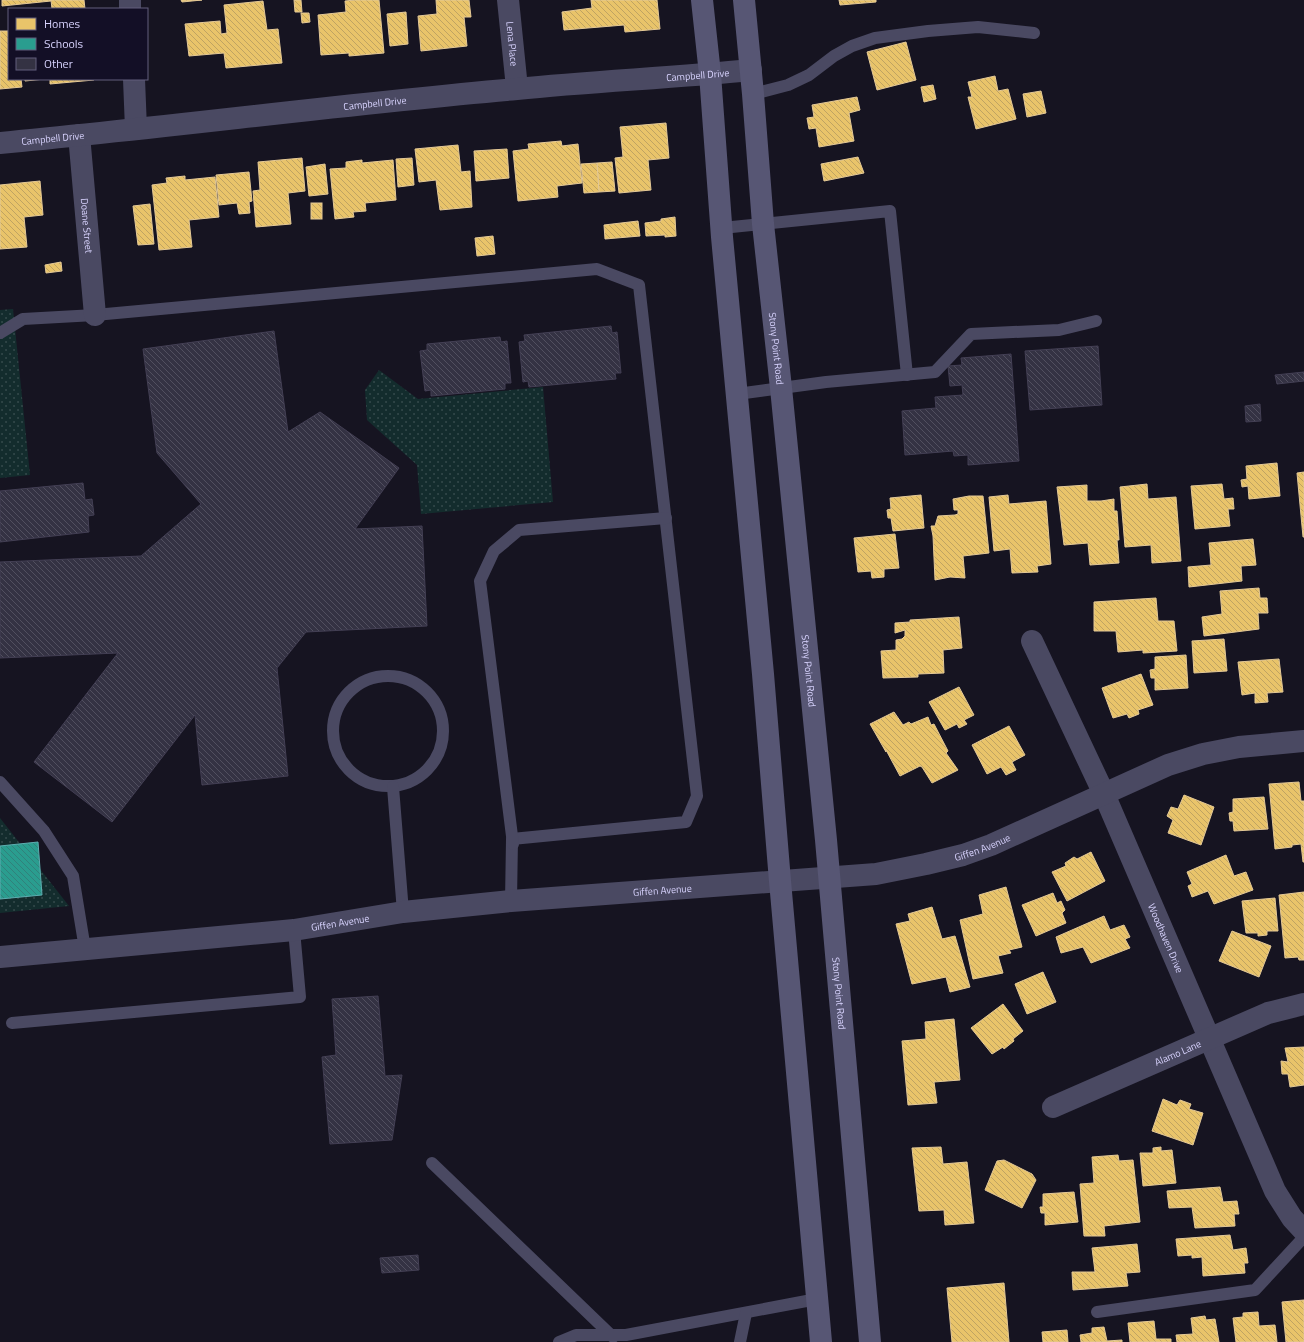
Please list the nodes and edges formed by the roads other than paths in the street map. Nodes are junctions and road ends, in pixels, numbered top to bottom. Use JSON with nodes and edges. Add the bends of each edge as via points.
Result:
{"nodes":[{"id":1,"x":508,"y":0,"type":"edge"},
{"id":2,"x":702,"y":0,"type":"edge"},
{"id":3,"x":744,"y":0,"type":"edge"},
{"id":4,"x":1034,"y":34,"type":"dead end"},
{"id":5,"x":751,"y":70,"type":"junction"},
{"id":6,"x":710,"y":74,"type":"junction"},
{"id":7,"x":134,"y":80,"type":"edge"},
{"id":8,"x":517,"y":88,"type":"junction"},
{"id":9,"x":753,"y":94,"type":"junction"},
{"id":10,"x":136,"y":129,"type":"junction"},
{"id":11,"x":78,"y":135,"type":"junction"},
{"id":12,"x":0,"y":142,"type":"edge"},
{"id":13,"x":763,"y":224,"type":"junction"},
{"id":14,"x":722,"y":228,"type":"junction"},
{"id":15,"x":95,"y":315,"type":"junction"},
{"id":16,"x":1096,"y":321,"type":"dead end"},
{"id":17,"x":0,"y":333,"type":"edge"},
{"id":18,"x":907,"y":375,"type":"junction"},
{"id":19,"x":781,"y":388,"type":"junction"},
{"id":20,"x":738,"y":394,"type":"junction"},
{"id":21,"x":666,"y":518,"type":"junction"},
{"id":22,"x":1032,"y":641,"type":"dead end"},
{"id":23,"x":1304,"y":741,"type":"edge"},
{"id":24,"x":0,"y":782,"type":"edge"},
{"id":25,"x":393,"y":787,"type":"junction"},
{"id":26,"x":1104,"y":794,"type":"junction"},
{"id":27,"x":513,"y":844,"type":"junction"},
{"id":28,"x":829,"y":878,"type":"junction"},
{"id":29,"x":780,"y":881,"type":"junction"},
{"id":30,"x":511,"y":901,"type":"junction"},
{"id":31,"x":403,"y":912,"type":"junction"},
{"id":32,"x":294,"y":930,"type":"junction"},
{"id":33,"x":85,"y":949,"type":"junction"},
{"id":34,"x":0,"y":957,"type":"edge"},
{"id":35,"x":1304,"y":1004,"type":"edge"},
{"id":36,"x":12,"y":1023,"type":"dead end"},
{"id":37,"x":1210,"y":1039,"type":"junction"},
{"id":38,"x":1053,"y":1107,"type":"dead end"},
{"id":39,"x":432,"y":1163,"type":"dead end"},
{"id":40,"x":1304,"y":1231,"type":"edge"},
{"id":41,"x":1304,"y":1237,"type":"edge"},
{"id":42,"x":817,"y":1299,"type":"junction"},
{"id":43,"x":1097,"y":1312,"type":"dead end"},
{"id":44,"x":746,"y":1313,"type":"junction"},
{"id":45,"x":614,"y":1338,"type":"edge"},
{"id":46,"x":559,"y":1342,"type":"edge"},
{"id":47,"x":740,"y":1342,"type":"edge"},
{"id":48,"x":821,"y":1342,"type":"edge"},
{"id":49,"x":870,"y":1342,"type":"edge"}],
"edges":[{"from":1,"to":8,"type":"street","name":"Lena Place"},
{"from":2,"to":6,"type":"main road"},
{"from":3,"to":5,"type":"main road","name":"Stony Point Road"},
{"from":4,"to":9,"type":"lane","via":[[978,27],[875,38],[852,46],[788,85]]},
{"from":5,"to":6,"type":"street","name":"Campbell Drive"},
{"from":5,"to":9,"type":"main road","name":"Stony Point Road"},
{"from":6,"to":8,"type":"street","name":"Campbell Drive"},
{"from":6,"to":14,"type":"main road"},
{"from":7,"to":10,"type":"street"},
{"from":8,"to":10,"type":"street","name":"Campbell Drive"},
{"from":9,"to":13,"type":"main road","name":"Stony Point Road"},
{"from":10,"to":11,"type":"street","name":"Campbell Drive"},
{"from":11,"to":12,"type":"street","name":"Campbell Drive"},
{"from":11,"to":15,"type":"street","name":"Doane Street"},
{"from":13,"to":14,"type":"lane"},
{"from":13,"to":18,"type":"lane","via":[[890,211]]},
{"from":13,"to":19,"type":"main road","name":"Stony Point Road"},
{"from":14,"to":20,"type":"main road"},
{"from":15,"to":17,"type":"lane","via":[[23,319]]},
{"from":15,"to":21,"type":"lane","via":[[597,270],[611,274],[639,285]]},
{"from":16,"to":18,"type":"lane","via":[[1059,330],[971,334],[935,372]]},
{"from":18,"to":19,"type":"lane"},
{"from":19,"to":20,"type":"lane"},
{"from":19,"to":28,"type":"main road","name":"Stony Point Road"},
{"from":20,"to":29,"type":"main road"},
{"from":21,"to":27,"type":"lane","via":[[519,530],[491,557],[480,581]]},
{"from":21,"to":27,"type":"lane","via":[[697,796],[686,822],[512,839]]},
{"from":22,"to":26,"type":"street","name":"Woodhaven Drive"},
{"from":23,"to":26,"type":"street","name":"Giffen Avenue","via":[[1239,747],[1203,754],[1168,765]]},
{"from":24,"to":33,"type":"lane","via":[[44,831],[73,876]]},
{"from":25,"to":25,"type":"lane","via":[[414,780],[431,766],[441,747],[444,726],[437,705],[423,688],[404,678],[382,676],[361,682],[344,696],[334,715],[332,737],[338,758],[352,774],[371,785]]},
{"from":25,"to":31,"type":"lane"},
{"from":26,"to":28,"type":"street","name":"Giffen Avenue","via":[[991,845],[962,855],[876,874]]},
{"from":26,"to":37,"type":"street","name":"Woodhaven Drive"},
{"from":27,"to":30,"type":"lane"},
{"from":28,"to":29,"type":"street","name":"Giffen Avenue"},
{"from":28,"to":49,"type":"main road","name":"Stony Point Road"},
{"from":29,"to":30,"type":"street","name":"Giffen Avenue"},
{"from":29,"to":42,"type":"main road"},
{"from":30,"to":31,"type":"street","name":"Giffen Avenue"},
{"from":31,"to":32,"type":"street","name":"Giffen Avenue"},
{"from":32,"to":33,"type":"street","name":"Giffen Avenue"},
{"from":32,"to":36,"type":"lane","via":[[300,997]]},
{"from":33,"to":34,"type":"street","name":"Giffen Avenue"},
{"from":35,"to":37,"type":"street","name":"Alamo Lane","via":[[1268,1013]]},
{"from":37,"to":38,"type":"street","name":"Alamo Lane"},
{"from":37,"to":40,"type":"street","name":"Woodhaven Drive","via":[[1275,1191],[1292,1218]]},
{"from":39,"to":45,"type":"lane"},
{"from":41,"to":43,"type":"lane","via":[[1255,1290]]},
{"from":42,"to":44,"type":"lane"},
{"from":42,"to":48,"type":"main road"},
{"from":44,"to":45,"type":"lane"},
{"from":44,"to":47,"type":"lane"},
{"from":45,"to":46,"type":"lane","via":[[576,1334]]}]}
